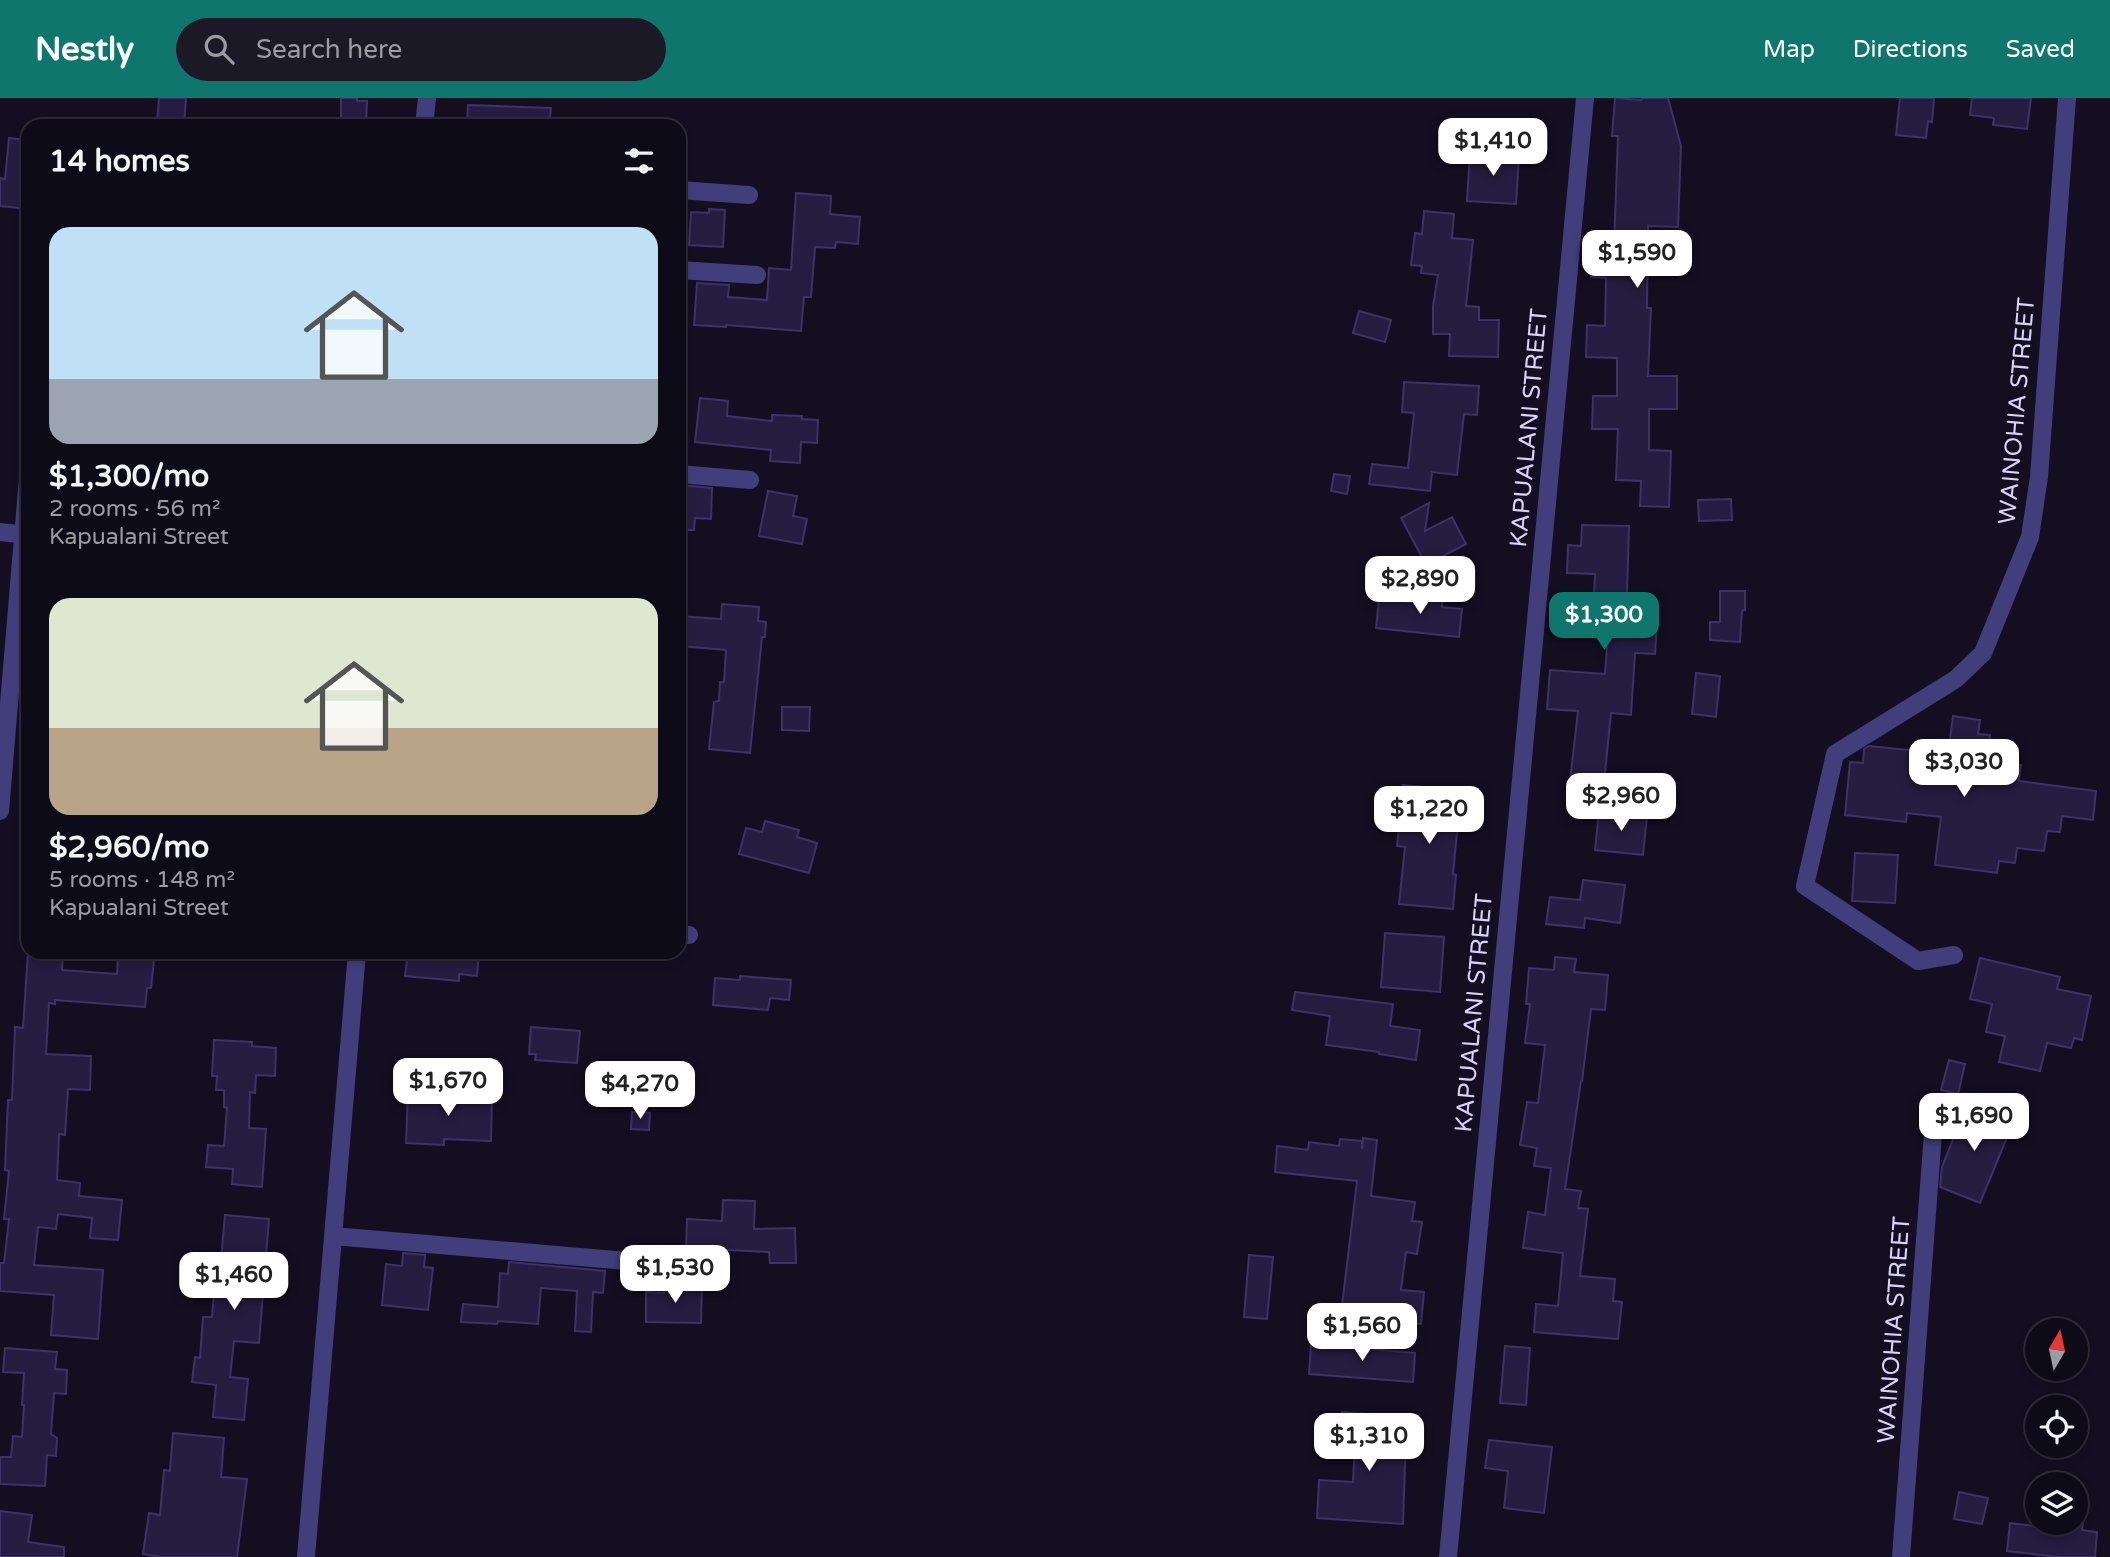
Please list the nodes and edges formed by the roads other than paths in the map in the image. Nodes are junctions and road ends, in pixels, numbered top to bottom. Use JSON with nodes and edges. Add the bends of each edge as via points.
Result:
{"nodes":[{"id":1,"x":426,"y":98,"type":"edge"},
{"id":2,"x":1585,"y":98,"type":"edge"},
{"id":3,"x":2067,"y":98,"type":"edge"},
{"id":4,"x":424,"y":119,"type":"edge"},
{"id":5,"x":686,"y":190,"type":"edge"},
{"id":6,"x":749,"y":195,"type":"dead end"},
{"id":7,"x":686,"y":270,"type":"edge"},
{"id":8,"x":757,"y":275,"type":"dead end"},
{"id":9,"x":686,"y":475,"type":"edge"},
{"id":10,"x":750,"y":480,"type":"dead end"},
{"id":11,"x":0,"y":532,"type":"edge"},
{"id":12,"x":21,"y":534,"type":"edge"},
{"id":13,"x":21,"y":587,"type":"edge"},
{"id":14,"x":0,"y":811,"type":"edge"},
{"id":15,"x":1954,"y":955,"type":"dead end"},
{"id":16,"x":356,"y":959,"type":"edge"},
{"id":17,"x":1936,"y":1107,"type":"dead end"},
{"id":18,"x":333,"y":1236,"type":"junction"},
{"id":19,"x":662,"y":1264,"type":"dead end"},
{"id":20,"x":306,"y":1557,"type":"edge"},
{"id":21,"x":1448,"y":1557,"type":"edge"},
{"id":22,"x":1901,"y":1557,"type":"edge"}],
"edges":[{"from":1,"to":4,"type":"street"},
{"from":2,"to":21,"type":"street","name":"KAPUALANI STREET"},
{"from":3,"to":15,"type":"street","name":"WAINOHIA STREET","via":[[2039,477],[2030,537],[1983,653],[1956,679],[1835,754],[1805,886],[1918,961]]},
{"from":5,"to":6,"type":"street"},
{"from":7,"to":8,"type":"street"},
{"from":9,"to":10,"type":"street"},
{"from":11,"to":12,"type":"street"},
{"from":13,"to":14,"type":"street"},
{"from":16,"to":18,"type":"street"},
{"from":17,"to":22,"type":"street","name":"WAINOHIA STREET"},
{"from":18,"to":19,"type":"street"},
{"from":18,"to":20,"type":"street"}]}
